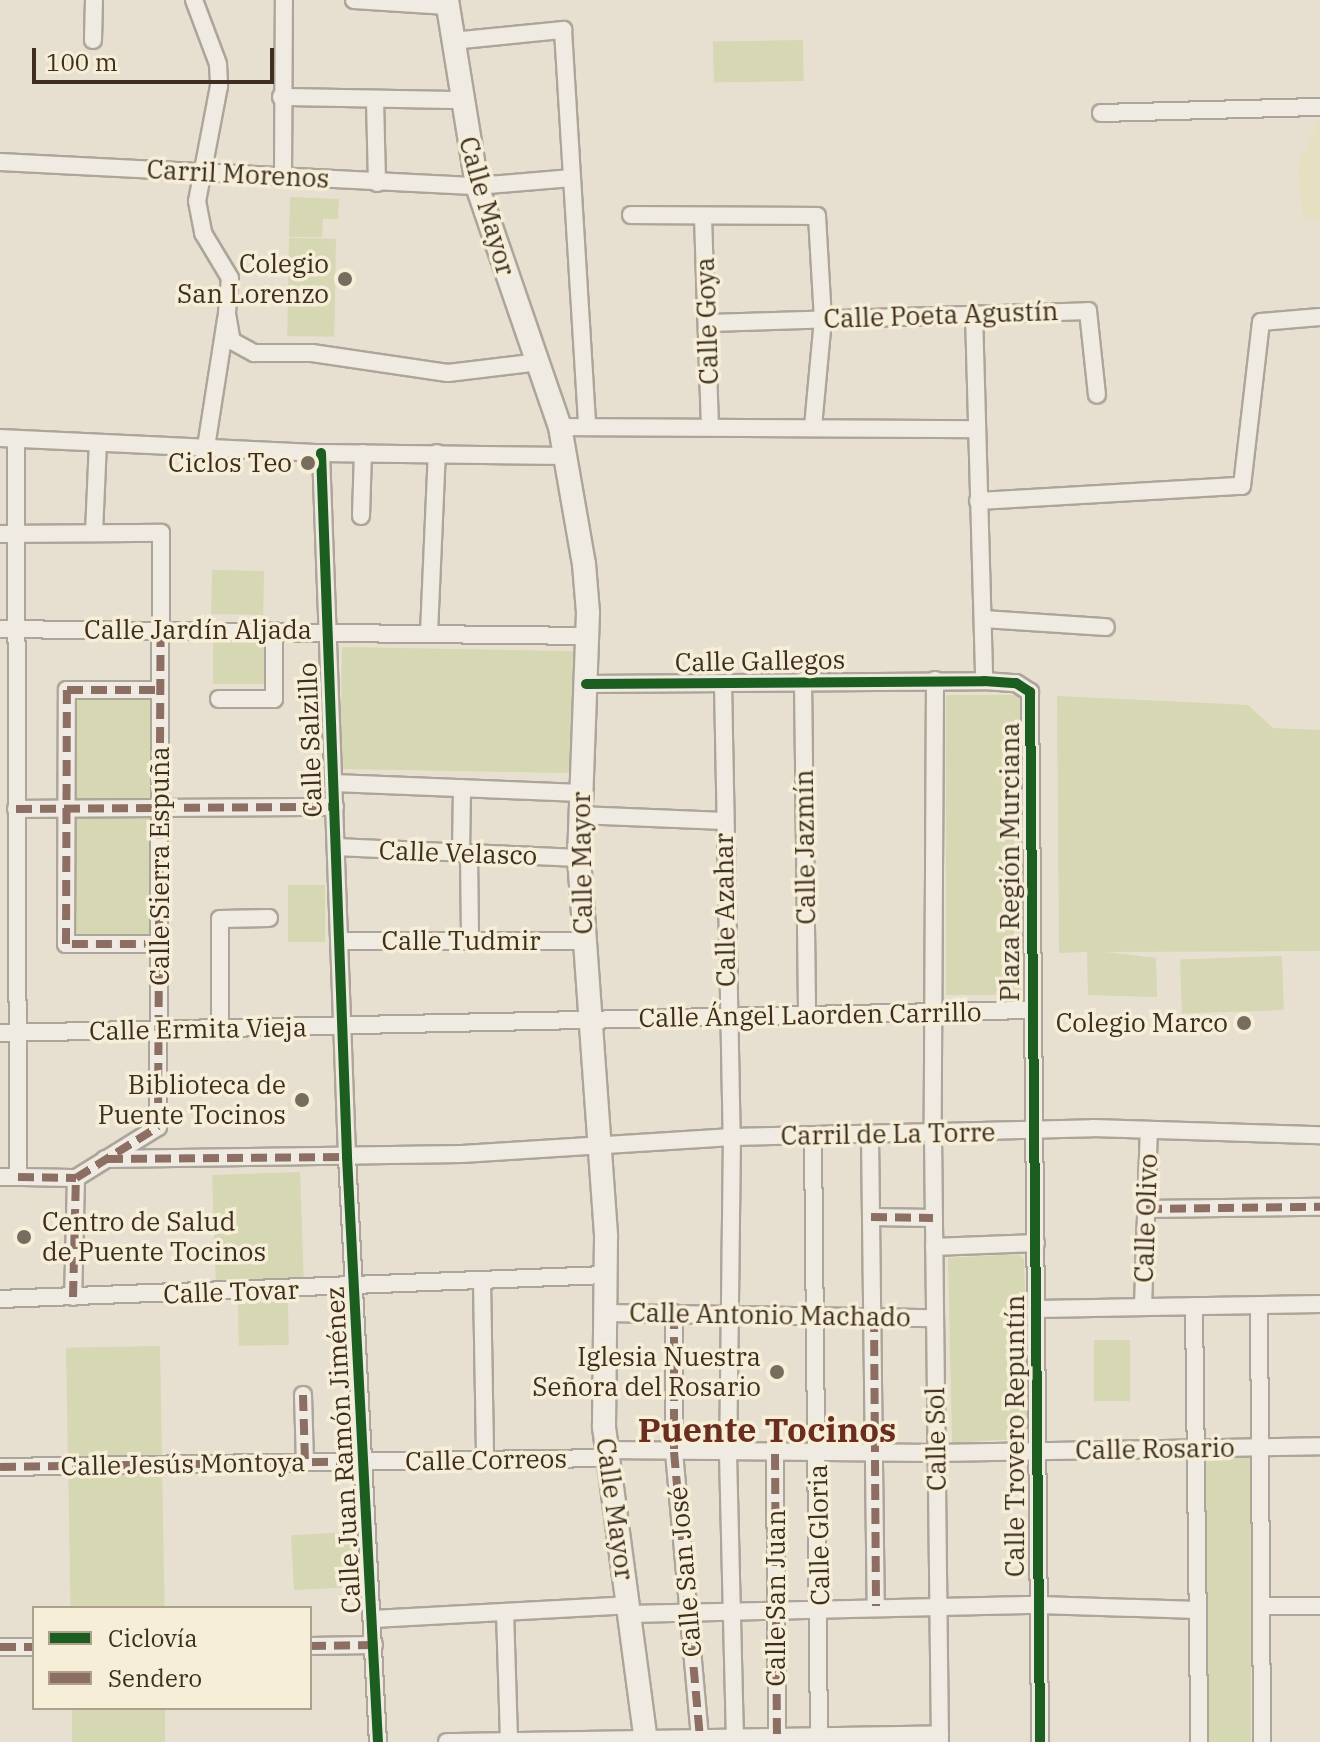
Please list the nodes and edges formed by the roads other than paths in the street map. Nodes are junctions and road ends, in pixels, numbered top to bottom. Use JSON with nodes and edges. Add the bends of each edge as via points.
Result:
{"nodes":[{"id":1,"x":94,"y":0,"type":"edge"},
{"id":2,"x":194,"y":0,"type":"edge"},
{"id":3,"x":284,"y":0,"type":"edge"},
{"id":4,"x":354,"y":0,"type":"edge"},
{"id":5,"x":369,"y":0,"type":"edge"},
{"id":6,"x":447,"y":3,"type":"edge"},
{"id":7,"x":93,"y":40,"type":"dead end"},
{"id":8,"x":452,"y":41,"type":"junction"},
{"id":9,"x":281,"y":97,"type":"junction"},
{"id":10,"x":375,"y":100,"type":"junction"},
{"id":11,"x":459,"y":100,"type":"junction"},
{"id":12,"x":1320,"y":107,"type":"edge"},
{"id":13,"x":1101,"y":113,"type":"dead end"},
{"id":14,"x":0,"y":162,"type":"edge"},
{"id":15,"x":201,"y":170,"type":"junction"},
{"id":16,"x":283,"y":176,"type":"junction"},
{"id":17,"x":572,"y":178,"type":"junction"},
{"id":18,"x":377,"y":183,"type":"junction"},
{"id":19,"x":477,"y":186,"type":"junction"},
{"id":20,"x":631,"y":215,"type":"dead end"},
{"id":21,"x":703,"y":217,"type":"junction"},
{"id":22,"x":227,"y":314,"type":"junction"},
{"id":23,"x":974,"y":314,"type":"junction"},
{"id":24,"x":1320,"y":317,"type":"edge"},
{"id":25,"x":823,"y":319,"type":"junction"},
{"id":26,"x":710,"y":323,"type":"junction"},
{"id":27,"x":539,"y":362,"type":"junction"},
{"id":28,"x":1097,"y":395,"type":"dead end"},
{"id":29,"x":587,"y":424,"type":"junction"},
{"id":30,"x":710,"y":425,"type":"junction"},
{"id":31,"x":560,"y":427,"type":"junction"},
{"id":32,"x":813,"y":427,"type":"junction"},
{"id":33,"x":977,"y":429,"type":"junction"},
{"id":34,"x":8,"y":438,"type":"edge"},
{"id":35,"x":98,"y":443,"type":"junction"},
{"id":36,"x":206,"y":447,"type":"junction"},
{"id":37,"x":321,"y":453,"type":"junction"},
{"id":38,"x":363,"y":453,"type":"junction"},
{"id":39,"x":437,"y":453,"type":"junction"},
{"id":40,"x":567,"y":456,"type":"junction"},
{"id":41,"x":978,"y":501,"type":"junction"},
{"id":42,"x":361,"y":516,"type":"dead end"},
{"id":43,"x":94,"y":533,"type":"junction"},
{"id":44,"x":8,"y":534,"type":"edge"},
{"id":45,"x":984,"y":619,"type":"junction"},
{"id":46,"x":1106,"y":627,"type":"dead end"},
{"id":47,"x":8,"y":629,"type":"edge"},
{"id":48,"x":161,"y":630,"type":"junction"},
{"id":49,"x":274,"y":631,"type":"junction"},
{"id":50,"x":329,"y":631,"type":"junction"},
{"id":51,"x":429,"y":633,"type":"junction"},
{"id":52,"x":588,"y":636,"type":"junction"},
{"id":53,"x":935,"y":680,"type":"junction"},
{"id":54,"x":803,"y":681,"type":"junction"},
{"id":55,"x":984,"y":681,"type":"junction"},
{"id":56,"x":723,"y":683,"type":"junction"},
{"id":57,"x":586,"y":684,"type":"junction"},
{"id":58,"x":160,"y":690,"type":"junction"},
{"id":59,"x":219,"y":699,"type":"dead end"},
{"id":60,"x":334,"y":783,"type":"junction"},
{"id":61,"x":462,"y":788,"type":"junction"},
{"id":62,"x":581,"y":793,"type":"junction"},
{"id":63,"x":335,"y":807,"type":"junction"},
{"id":64,"x":67,"y":808,"type":"junction"},
{"id":65,"x":160,"y":808,"type":"junction"},
{"id":66,"x":16,"y":809,"type":"junction"},
{"id":67,"x":580,"y":815,"type":"junction"},
{"id":68,"x":723,"y":821,"type":"junction"},
{"id":69,"x":336,"y":847,"type":"junction"},
{"id":70,"x":465,"y":853,"type":"junction"},
{"id":71,"x":579,"y":858,"type":"junction"},
{"id":72,"x":269,"y":918,"type":"dead end"},
{"id":73,"x":340,"y":941,"type":"junction"},
{"id":74,"x":470,"y":941,"type":"junction"},
{"id":75,"x":582,"y":941,"type":"junction"},
{"id":76,"x":160,"y":944,"type":"junction"},
{"id":77,"x":1033,"y":1010,"type":"junction"},
{"id":78,"x":934,"y":1012,"type":"junction"},
{"id":79,"x":807,"y":1014,"type":"junction"},
{"id":80,"x":727,"y":1016,"type":"junction"},
{"id":81,"x":587,"y":1021,"type":"junction"},
{"id":82,"x":343,"y":1027,"type":"junction"},
{"id":83,"x":220,"y":1028,"type":"junction"},
{"id":84,"x":159,"y":1029,"type":"junction"},
{"id":85,"x":0,"y":1033,"type":"edge"},
{"id":86,"x":18,"y":1033,"type":"junction"},
{"id":87,"x":1149,"y":1130,"type":"junction"},
{"id":88,"x":1034,"y":1131,"type":"junction"},
{"id":89,"x":1320,"y":1135,"type":"edge"},
{"id":90,"x":870,"y":1136,"type":"junction"},
{"id":91,"x":933,"y":1136,"type":"junction"},
{"id":92,"x":732,"y":1137,"type":"junction"},
{"id":93,"x":813,"y":1137,"type":"junction"},
{"id":94,"x":600,"y":1148,"type":"junction"},
{"id":95,"x":347,"y":1157,"type":"junction"},
{"id":96,"x":105,"y":1159,"type":"junction"},
{"id":97,"x":0,"y":1177,"type":"edge"},
{"id":98,"x":18,"y":1177,"type":"junction"},
{"id":99,"x":76,"y":1178,"type":"junction"},
{"id":100,"x":1320,"y":1207,"type":"edge"},
{"id":101,"x":1146,"y":1209,"type":"junction"},
{"id":102,"x":871,"y":1217,"type":"junction"},
{"id":103,"x":933,"y":1218,"type":"junction"},
{"id":104,"x":1036,"y":1243,"type":"junction"},
{"id":105,"x":934,"y":1247,"type":"junction"},
{"id":106,"x":606,"y":1275,"type":"junction"},
{"id":107,"x":482,"y":1281,"type":"junction"},
{"id":108,"x":358,"y":1287,"type":"junction"},
{"id":109,"x":73,"y":1297,"type":"junction"},
{"id":110,"x":0,"y":1299,"type":"edge"},
{"id":111,"x":1320,"y":1304,"type":"edge"},
{"id":112,"x":1194,"y":1306,"type":"junction"},
{"id":113,"x":1259,"y":1306,"type":"junction"},
{"id":114,"x":1143,"y":1307,"type":"junction"},
{"id":115,"x":1037,"y":1309,"type":"junction"},
{"id":116,"x":605,"y":1313,"type":"junction"},
{"id":117,"x":674,"y":1313,"type":"junction"},
{"id":118,"x":731,"y":1314,"type":"junction"},
{"id":119,"x":817,"y":1315,"type":"junction"},
{"id":120,"x":874,"y":1316,"type":"junction"},
{"id":121,"x":935,"y":1318,"type":"junction"},
{"id":122,"x":303,"y":1395,"type":"dead end"},
{"id":123,"x":1320,"y":1446,"type":"edge"},
{"id":124,"x":1260,"y":1447,"type":"junction"},
{"id":125,"x":1196,"y":1448,"type":"junction"},
{"id":126,"x":1037,"y":1450,"type":"junction"},
{"id":127,"x":674,"y":1452,"type":"junction"},
{"id":128,"x":817,"y":1453,"type":"junction"},
{"id":129,"x":876,"y":1453,"type":"junction"},
{"id":130,"x":936,"y":1453,"type":"junction"},
{"id":131,"x":606,"y":1454,"type":"junction"},
{"id":132,"x":728,"y":1454,"type":"junction"},
{"id":133,"x":775,"y":1454,"type":"junction"},
{"id":134,"x":485,"y":1460,"type":"junction"},
{"id":135,"x":366,"y":1461,"type":"junction"},
{"id":136,"x":305,"y":1462,"type":"junction"},
{"id":137,"x":0,"y":1467,"type":"edge"},
{"id":138,"x":1039,"y":1605,"type":"junction"},
{"id":139,"x":876,"y":1606,"type":"junction"},
{"id":140,"x":939,"y":1606,"type":"junction"},
{"id":141,"x":1261,"y":1606,"type":"junction"},
{"id":142,"x":1320,"y":1606,"type":"edge"},
{"id":143,"x":820,"y":1607,"type":"junction"},
{"id":144,"x":776,"y":1609,"type":"junction"},
{"id":145,"x":628,"y":1610,"type":"junction"},
{"id":146,"x":731,"y":1610,"type":"junction"},
{"id":147,"x":1197,"y":1610,"type":"junction"},
{"id":148,"x":505,"y":1612,"type":"junction"},
{"id":149,"x":689,"y":1612,"type":"junction"},
{"id":150,"x":373,"y":1619,"type":"junction"},
{"id":151,"x":374,"y":1645,"type":"junction"},
{"id":152,"x":312,"y":1646,"type":"edge"},
{"id":153,"x":0,"y":1647,"type":"edge"},
{"id":154,"x":32,"y":1647,"type":"edge"},
{"id":155,"x":700,"y":1735,"type":"junction"},
{"id":156,"x":734,"y":1738,"type":"edge"},
{"id":157,"x":777,"y":1738,"type":"edge"},
{"id":158,"x":819,"y":1738,"type":"edge"},
{"id":159,"x":940,"y":1738,"type":"edge"},
{"id":160,"x":645,"y":1739,"type":"edge"},
{"id":161,"x":560,"y":1740,"type":"edge"},
{"id":162,"x":509,"y":1741,"type":"edge"},
{"id":163,"x":378,"y":1742,"type":"edge"},
{"id":164,"x":447,"y":1742,"type":"edge"},
{"id":165,"x":1040,"y":1742,"type":"edge"},
{"id":166,"x":1199,"y":1742,"type":"edge"},
{"id":167,"x":1262,"y":1742,"type":"edge"}],
"edges":[{"from":1,"to":7,"type":"street"},
{"from":2,"to":15,"type":"street","via":[[219,75]]},
{"from":3,"to":9,"type":"street"},
{"from":4,"to":5,"type":"street"},
{"from":5,"to":6,"type":"street"},
{"from":6,"to":8,"type":"main road","name":"Calle Mayor"},
{"from":8,"to":11,"type":"main road","name":"Calle Mayor"},
{"from":8,"to":17,"type":"street","via":[[563,30]]},
{"from":9,"to":10,"type":"street"},
{"from":9,"to":16,"type":"street"},
{"from":10,"to":11,"type":"street"},
{"from":10,"to":18,"type":"street"},
{"from":11,"to":19,"type":"main road","name":"Calle Mayor"},
{"from":12,"to":13,"type":"street"},
{"from":14,"to":15,"type":"street","name":"Carril Morenos"},
{"from":15,"to":16,"type":"street","name":"Carril Morenos"},
{"from":15,"to":22,"type":"street","via":[[199,219],[230,278]]},
{"from":16,"to":18,"type":"street","name":"Carril Morenos"},
{"from":17,"to":19,"type":"street","name":"Carril Morenos"},
{"from":17,"to":29,"type":"street"},
{"from":18,"to":19,"type":"street","name":"Carril Morenos"},
{"from":19,"to":27,"type":"main road","name":"Calle Mayor"},
{"from":20,"to":21,"type":"street"},
{"from":21,"to":25,"type":"street","via":[[817,216]]},
{"from":21,"to":26,"type":"street","name":"Calle Goya"},
{"from":22,"to":27,"type":"street","via":[[232,341],[254,353],[312,353],[461,374]]},
{"from":22,"to":36,"type":"street","via":[[217,351]]},
{"from":23,"to":25,"type":"street","name":"Calle Poeta Agustín"},
{"from":23,"to":28,"type":"street","name":"Calle Poeta Agustín","via":[[1088,311]]},
{"from":23,"to":33,"type":"street"},
{"from":24,"to":41,"type":"street","via":[[1261,322],[1242,486]]},
{"from":25,"to":26,"type":"street","name":"Calle Poeta Agustín"},
{"from":25,"to":32,"type":"street"},
{"from":26,"to":30,"type":"street","name":"Calle Goya"},
{"from":27,"to":31,"type":"main road","name":"Calle Mayor"},
{"from":29,"to":30,"type":"street"},
{"from":29,"to":31,"type":"street"},
{"from":30,"to":32,"type":"street"},
{"from":31,"to":40,"type":"main road","name":"Calle Mayor"},
{"from":32,"to":33,"type":"street"},
{"from":33,"to":41,"type":"street"},
{"from":34,"to":35,"type":"street"},
{"from":34,"to":44,"type":"street"},
{"from":35,"to":36,"type":"street"},
{"from":35,"to":43,"type":"street"},
{"from":36,"to":37,"type":"street"},
{"from":37,"to":38,"type":"street"},
{"from":37,"to":50,"type":"street","name":"Calle Salzillo"},
{"from":38,"to":39,"type":"street"},
{"from":38,"to":42,"type":"street"},
{"from":39,"to":40,"type":"street"},
{"from":39,"to":51,"type":"street"},
{"from":40,"to":52,"type":"main road","name":"Calle Mayor","via":[[584,564]]},
{"from":41,"to":45,"type":"street"},
{"from":43,"to":44,"type":"street"},
{"from":43,"to":48,"type":"street","name":"Calle Sierra Espuña","via":[[161,533]]},
{"from":44,"to":47,"type":"street"},
{"from":45,"to":46,"type":"street"},
{"from":45,"to":55,"type":"street"},
{"from":47,"to":48,"type":"street","name":"Calle Jardín Aljada"},
{"from":47,"to":66,"type":"street"},
{"from":48,"to":49,"type":"street","name":"Calle Jardín Aljada"},
{"from":48,"to":58,"type":"street","name":"Calle Sierra Espuña"},
{"from":49,"to":50,"type":"street","name":"Calle Jardín Aljada"},
{"from":49,"to":59,"type":"street","via":[[274,699]]},
{"from":50,"to":51,"type":"street","name":"Calle Jardín Aljada"},
{"from":50,"to":60,"type":"street","name":"Calle Salzillo"},
{"from":51,"to":52,"type":"street","name":"Calle Jardín Aljada"},
{"from":52,"to":57,"type":"main road","name":"Calle Mayor"},
{"from":53,"to":54,"type":"street","name":"Calle Gallegos"},
{"from":53,"to":55,"type":"street","name":"Plaza Región Murciana"},
{"from":53,"to":78,"type":"street"},
{"from":54,"to":56,"type":"street","name":"Calle Gallegos"},
{"from":54,"to":79,"type":"street","name":"Calle Jazmín"},
{"from":55,"to":77,"type":"street","name":"Plaza Región Murciana","via":[[1022,684],[1031,698]]},
{"from":56,"to":57,"type":"street","name":"Calle Gallegos"},
{"from":56,"to":68,"type":"street","name":"Calle Azahar"},
{"from":57,"to":62,"type":"main road","name":"Calle Mayor"},
{"from":58,"to":64,"type":"street","via":[[67,690]]},
{"from":58,"to":65,"type":"street","name":"Calle Sierra Espuña"},
{"from":60,"to":61,"type":"street"},
{"from":60,"to":63,"type":"street","name":"Calle Salzillo"},
{"from":61,"to":62,"type":"street"},
{"from":61,"to":70,"type":"street"},
{"from":62,"to":67,"type":"main road","name":"Calle Mayor"},
{"from":63,"to":65,"type":"street"},
{"from":63,"to":69,"type":"street","name":"Calle Salzillo"},
{"from":64,"to":65,"type":"street"},
{"from":64,"to":66,"type":"street"},
{"from":64,"to":76,"type":"street","via":[[66,944]]},
{"from":65,"to":76,"type":"street","name":"Calle Sierra Espuña"},
{"from":66,"to":86,"type":"street"},
{"from":67,"to":68,"type":"street"},
{"from":67,"to":71,"type":"main road","name":"Calle Mayor"},
{"from":68,"to":80,"type":"street","name":"Calle Azahar"},
{"from":69,"to":70,"type":"street","name":"Calle Velasco"},
{"from":69,"to":73,"type":"street","name":"Calle Salzillo"},
{"from":70,"to":71,"type":"street","name":"Calle Velasco"},
{"from":70,"to":74,"type":"street"},
{"from":71,"to":75,"type":"main road","name":"Calle Mayor"},
{"from":72,"to":83,"type":"street","via":[[220,919]]},
{"from":73,"to":74,"type":"street","name":"Calle Tudmir"},
{"from":73,"to":82,"type":"street","name":"Calle Salzillo"},
{"from":74,"to":75,"type":"street","name":"Calle Tudmir"},
{"from":75,"to":81,"type":"main road","name":"Calle Mayor"},
{"from":76,"to":84,"type":"street","name":"Calle Sierra Espuña"},
{"from":77,"to":78,"type":"street","name":"Calle Ángel Laorden Carrillo"},
{"from":77,"to":88,"type":"street","name":"Plaza Región Murciana"},
{"from":78,"to":79,"type":"street","name":"Calle Ángel Laorden Carrillo"},
{"from":78,"to":91,"type":"street"},
{"from":79,"to":80,"type":"street","name":"Calle Ángel Laorden Carrillo"},
{"from":80,"to":81,"type":"street","name":"Calle Ángel Laorden Carrillo"},
{"from":80,"to":92,"type":"street","name":"Calle Azahar"},
{"from":81,"to":82,"type":"street","name":"Calle Ermita Vieja"},
{"from":81,"to":94,"type":"main road","name":"Calle Mayor"},
{"from":82,"to":83,"type":"street","name":"Calle Ermita Vieja"},
{"from":82,"to":95,"type":"street","name":"Calle Juan Ramón Jiménez"},
{"from":83,"to":84,"type":"street","name":"Calle Ermita Vieja"},
{"from":84,"to":86,"type":"street","name":"Calle Ermita Vieja"},
{"from":84,"to":96,"type":"street","name":"Calle Sierra Espuña","via":[[158,1127]]},
{"from":85,"to":86,"type":"street","name":"Calle Ermita Vieja"},
{"from":86,"to":98,"type":"street"},
{"from":87,"to":88,"type":"street","name":"Carril de La Torre"},
{"from":87,"to":89,"type":"street","name":"Carril de La Torre"},
{"from":87,"to":101,"type":"street","name":"Calle Olivo"},
{"from":88,"to":91,"type":"street","name":"Carril de La Torre"},
{"from":88,"to":104,"type":"street","name":"Calle Trovero Repuntín"},
{"from":90,"to":91,"type":"street","name":"Carril de La Torre"},
{"from":90,"to":93,"type":"street","name":"Carril de La Torre"},
{"from":90,"to":102,"type":"street"},
{"from":91,"to":103,"type":"street","name":"Calle Sol"},
{"from":92,"to":93,"type":"street","name":"Carril de La Torre"},
{"from":92,"to":94,"type":"street","name":"Carril de La Torre"},
{"from":92,"to":118,"type":"street","name":"Calle Azahar"},
{"from":93,"to":119,"type":"street","name":"Calle Gloria"},
{"from":94,"to":95,"type":"street","name":"Carril de La Torre"},
{"from":94,"to":106,"type":"main road","name":"Calle Mayor"},
{"from":95,"to":96,"type":"street","name":"Carril de La Torre"},
{"from":95,"to":108,"type":"street","name":"Calle Juan Ramón Jiménez"},
{"from":96,"to":99,"type":"street","name":"Calle Sierra Espuña"},
{"from":97,"to":98,"type":"street"},
{"from":98,"to":99,"type":"street"},
{"from":99,"to":109,"type":"street"},
{"from":100,"to":101,"type":"street"},
{"from":101,"to":114,"type":"street","name":"Calle Olivo"},
{"from":102,"to":103,"type":"street"},
{"from":102,"to":120,"type":"street"},
{"from":103,"to":105,"type":"street","name":"Calle Sol"},
{"from":104,"to":105,"type":"street"},
{"from":104,"to":115,"type":"street","name":"Calle Trovero Repuntín"},
{"from":105,"to":121,"type":"street","name":"Calle Sol"},
{"from":106,"to":107,"type":"street","name":"Calle Tovar"},
{"from":106,"to":116,"type":"main road","name":"Calle Mayor"},
{"from":107,"to":108,"type":"street","name":"Calle Tovar"},
{"from":107,"to":134,"type":"street"},
{"from":108,"to":109,"type":"street","name":"Calle Tovar"},
{"from":108,"to":135,"type":"street","name":"Calle Juan Ramón Jiménez"},
{"from":109,"to":110,"type":"street","name":"Calle Tovar"},
{"from":111,"to":113,"type":"street","name":"Calle Olivo"},
{"from":112,"to":113,"type":"street","name":"Calle Olivo"},
{"from":112,"to":114,"type":"street","name":"Calle Olivo"},
{"from":112,"to":125,"type":"street"},
{"from":113,"to":124,"type":"street"},
{"from":114,"to":115,"type":"street","name":"Calle Olivo"},
{"from":115,"to":126,"type":"street","name":"Calle Trovero Repuntín"},
{"from":116,"to":117,"type":"street","name":"Calle Antonio Machado"},
{"from":116,"to":131,"type":"main road","name":"Calle Mayor"},
{"from":117,"to":118,"type":"street","name":"Calle Antonio Machado"},
{"from":117,"to":127,"type":"street","name":"Calle San José"},
{"from":118,"to":119,"type":"street","name":"Calle Antonio Machado"},
{"from":118,"to":132,"type":"street","name":"Calle Azahar"},
{"from":119,"to":120,"type":"street","name":"Calle Antonio Machado"},
{"from":119,"to":128,"type":"street","name":"Calle Gloria"},
{"from":120,"to":121,"type":"street","name":"Calle Antonio Machado"},
{"from":120,"to":129,"type":"street"},
{"from":121,"to":130,"type":"street","name":"Calle Sol"},
{"from":122,"to":136,"type":"street"},
{"from":123,"to":124,"type":"street","name":"Calle Rosario"},
{"from":124,"to":125,"type":"street","name":"Calle Rosario"},
{"from":124,"to":141,"type":"street"},
{"from":125,"to":126,"type":"street","name":"Calle Rosario"},
{"from":125,"to":147,"type":"street"},
{"from":126,"to":130,"type":"street","name":"Calle Rosario"},
{"from":126,"to":138,"type":"street","name":"Calle Trovero Repuntín"},
{"from":127,"to":131,"type":"street","name":"Calle Rosario"},
{"from":127,"to":132,"type":"street","name":"Calle Rosario"},
{"from":127,"to":149,"type":"street","name":"Calle San José"},
{"from":128,"to":129,"type":"street","name":"Calle Rosario"},
{"from":128,"to":133,"type":"street","name":"Calle Rosario"},
{"from":128,"to":143,"type":"street","name":"Calle Gloria"},
{"from":129,"to":130,"type":"street","name":"Calle Rosario"},
{"from":129,"to":139,"type":"street"},
{"from":130,"to":140,"type":"street","name":"Calle Sol"},
{"from":131,"to":134,"type":"street","name":"Calle Correos"},
{"from":131,"to":145,"type":"main road","name":"Calle Mayor"},
{"from":132,"to":133,"type":"street","name":"Calle Rosario"},
{"from":132,"to":146,"type":"street","name":"Calle Azahar"},
{"from":133,"to":144,"type":"street","name":"Calle San Juan"},
{"from":134,"to":135,"type":"street","name":"Calle Correos"},
{"from":135,"to":136,"type":"street","name":"Calle Jesús Montoya"},
{"from":135,"to":150,"type":"street","name":"Calle Juan Ramón Jiménez"},
{"from":136,"to":137,"type":"street","name":"Calle Jesús Montoya"},
{"from":138,"to":140,"type":"street"},
{"from":138,"to":147,"type":"street"},
{"from":138,"to":165,"type":"street","name":"Calle Trovero Repuntín"},
{"from":139,"to":140,"type":"street"},
{"from":139,"to":143,"type":"street"},
{"from":140,"to":159,"type":"street","name":"Calle Sol"},
{"from":141,"to":142,"type":"street"},
{"from":141,"to":167,"type":"street"},
{"from":143,"to":144,"type":"street"},
{"from":143,"to":158,"type":"street","name":"Calle Gloria"},
{"from":144,"to":146,"type":"street"},
{"from":144,"to":157,"type":"street","name":"Calle San Juan"},
{"from":145,"to":148,"type":"street"},
{"from":145,"to":149,"type":"street"},
{"from":145,"to":160,"type":"main road","name":"Calle Mayor"},
{"from":146,"to":149,"type":"street"},
{"from":146,"to":156,"type":"street","name":"Calle Azahar"},
{"from":147,"to":166,"type":"street"},
{"from":148,"to":150,"type":"street"},
{"from":148,"to":162,"type":"street"},
{"from":149,"to":155,"type":"street","name":"Calle San José"},
{"from":150,"to":151,"type":"street","name":"Calle Juan Ramón Jiménez"},
{"from":151,"to":152,"type":"street"},
{"from":151,"to":163,"type":"street","name":"Calle Juan Ramón Jiménez"},
{"from":153,"to":154,"type":"street"},
{"from":155,"to":156,"type":"street"},
{"from":155,"to":160,"type":"street"},
{"from":156,"to":157,"type":"street"},
{"from":157,"to":158,"type":"street"},
{"from":158,"to":159,"type":"street"},
{"from":160,"to":161,"type":"street"},
{"from":161,"to":162,"type":"street"},
{"from":162,"to":164,"type":"street"}]}
